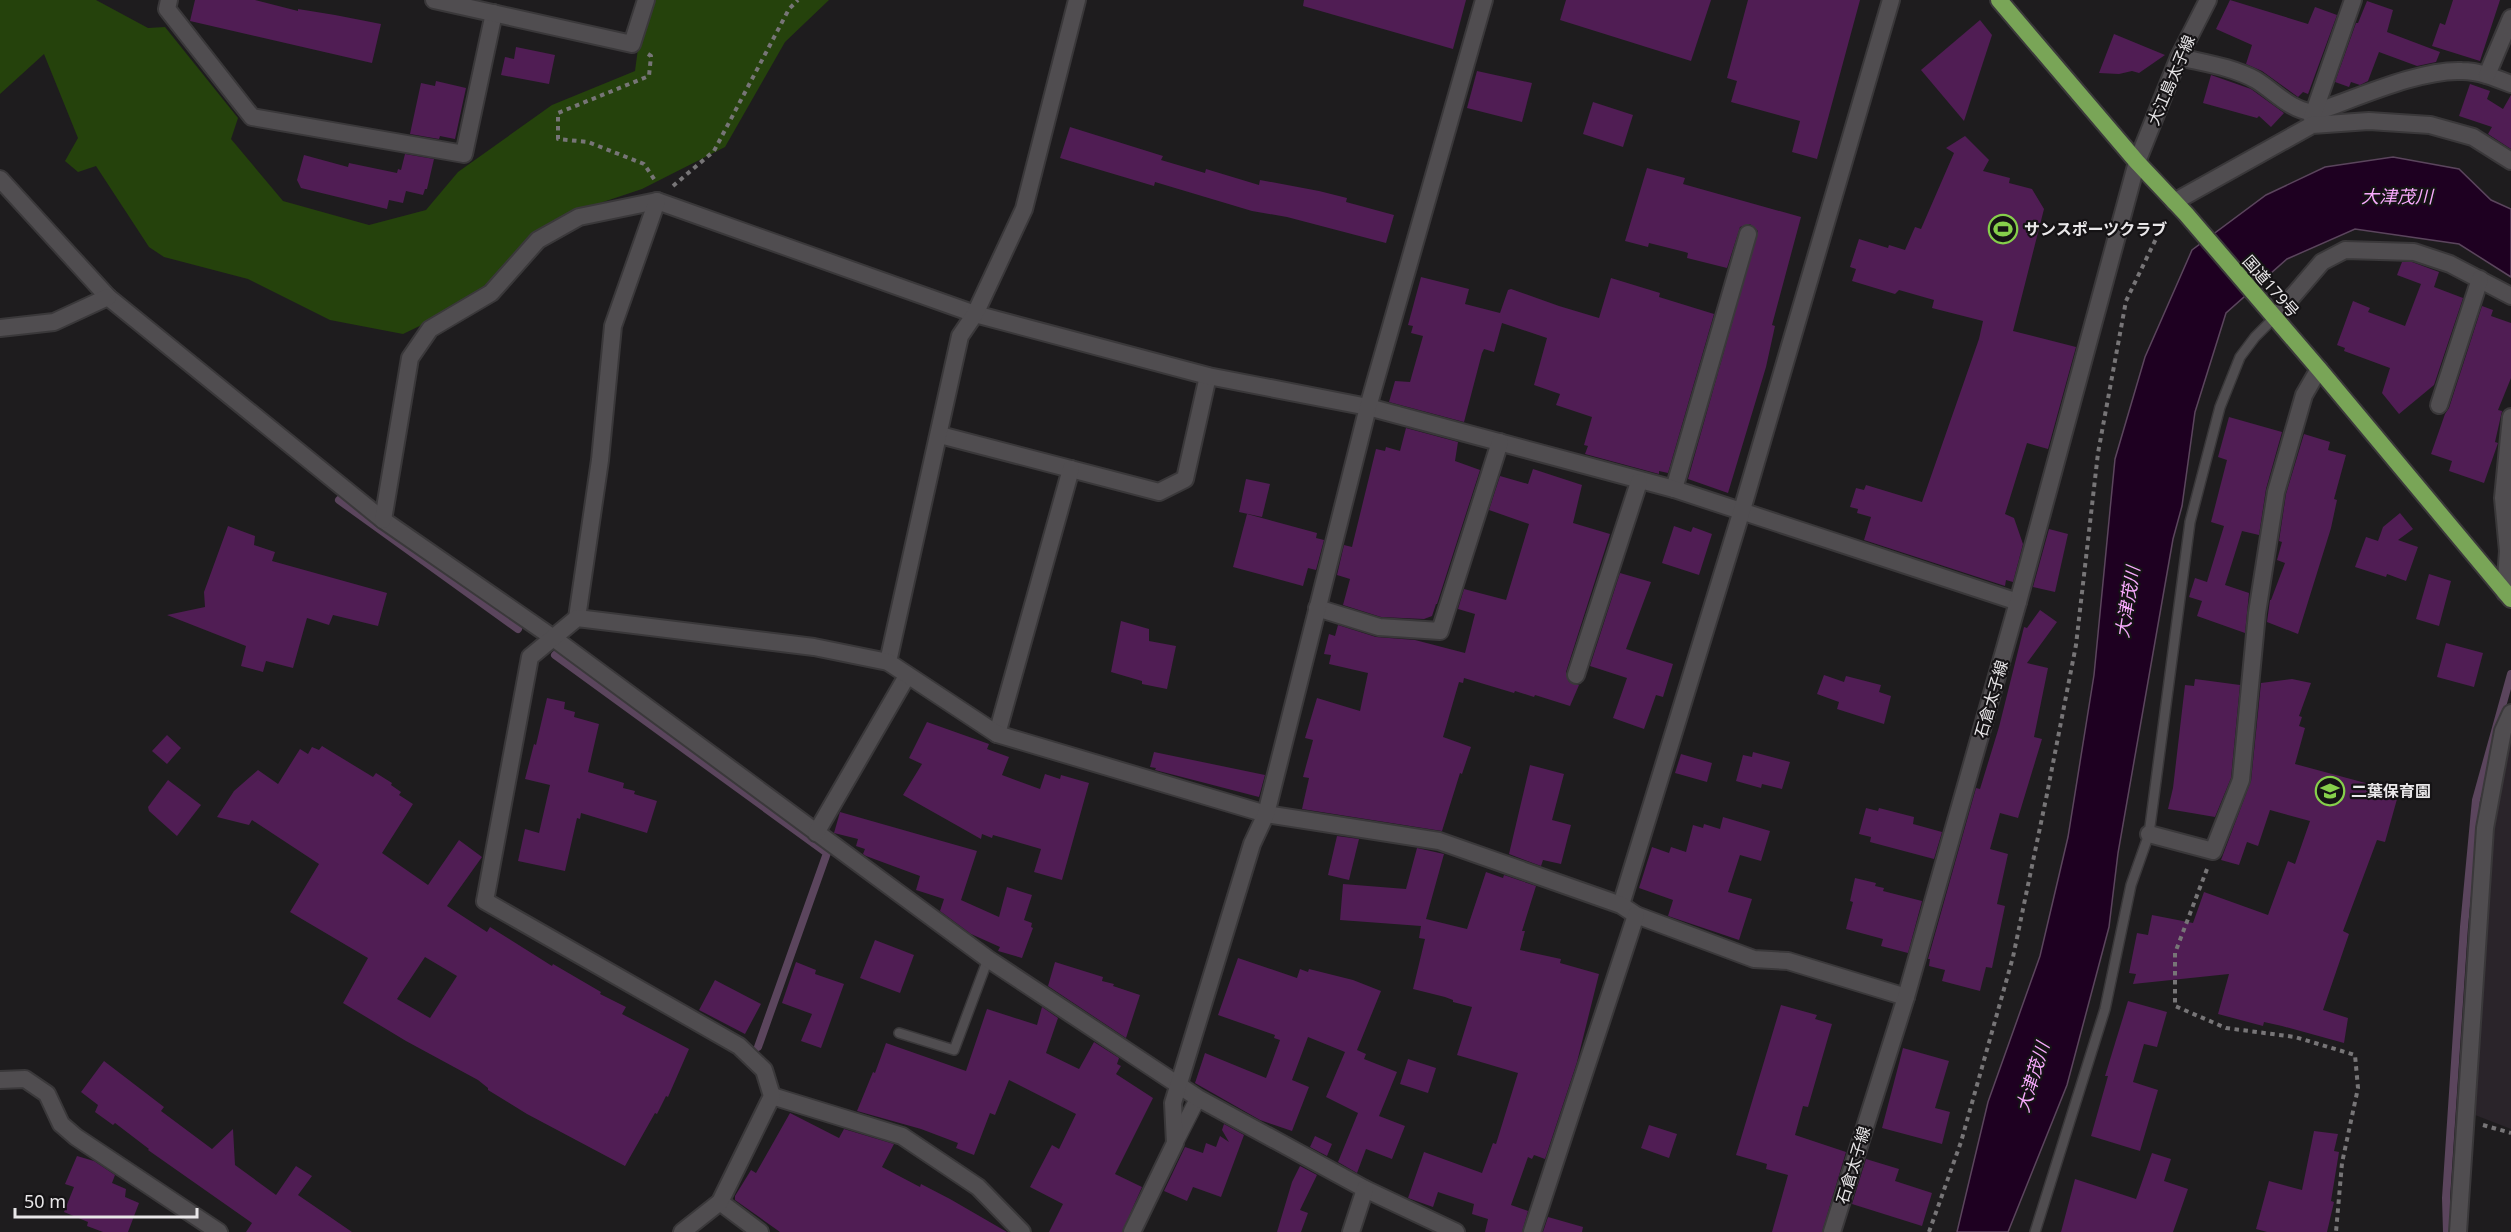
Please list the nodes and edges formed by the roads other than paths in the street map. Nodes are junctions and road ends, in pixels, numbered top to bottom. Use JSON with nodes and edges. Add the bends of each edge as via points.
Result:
{"nodes":[{"id":1,"x":169,"y":0,"type":"edge"},
{"id":2,"x":434,"y":0,"type":"edge"},
{"id":3,"x":646,"y":0,"type":"edge"},
{"id":4,"x":1077,"y":0,"type":"edge"},
{"id":5,"x":1484,"y":0,"type":"edge"},
{"id":6,"x":1891,"y":0,"type":"edge"},
{"id":7,"x":1999,"y":0,"type":"edge"},
{"id":8,"x":2208,"y":0,"type":"edge"},
{"id":9,"x":2353,"y":0,"type":"edge"},
{"id":10,"x":494,"y":13,"type":"junction"},
{"id":11,"x":2511,"y":18,"type":"edge"},
{"id":12,"x":2179,"y":57,"type":"junction"},
{"id":13,"x":2487,"y":75,"type":"junction"},
{"id":14,"x":2511,"y":84,"type":"edge"},
{"id":15,"x":2312,"y":119,"type":"junction"},
{"id":16,"x":2511,"y":161,"type":"edge"},
{"id":17,"x":2137,"y":162,"type":"junction"},
{"id":18,"x":0,"y":179,"type":"edge"},
{"id":19,"x":654,"y":195,"type":"junction"},
{"id":20,"x":2180,"y":208,"type":"junction"},
{"id":21,"x":1748,"y":234,"type":"dead end"},
{"id":22,"x":2480,"y":279,"type":"junction"},
{"id":23,"x":2511,"y":296,"type":"edge"},
{"id":24,"x":108,"y":297,"type":"junction"},
{"id":25,"x":975,"y":314,"type":"junction"},
{"id":26,"x":2274,"y":318,"type":"junction"},
{"id":27,"x":0,"y":328,"type":"edge"},
{"id":28,"x":2319,"y":369,"type":"junction"},
{"id":29,"x":1208,"y":376,"type":"junction"},
{"id":30,"x":2439,"y":405,"type":"dead end"},
{"id":31,"x":1368,"y":407,"type":"junction"},
{"id":32,"x":2511,"y":417,"type":"edge"},
{"id":33,"x":940,"y":435,"type":"junction"},
{"id":34,"x":1500,"y":442,"type":"junction"},
{"id":35,"x":1071,"y":469,"type":"junction"},
{"id":36,"x":1639,"y":482,"type":"junction"},
{"id":37,"x":1674,"y":489,"type":"junction"},
{"id":38,"x":1743,"y":510,"type":"junction"},
{"id":39,"x":383,"y":520,"type":"junction"},
{"id":40,"x":2508,"y":596,"type":"edge"},
{"id":41,"x":2018,"y":602,"type":"junction"},
{"id":42,"x":1317,"y":608,"type":"junction"},
{"id":43,"x":577,"y":618,"type":"junction"},
{"id":44,"x":552,"y":637,"type":"junction"},
{"id":45,"x":888,"y":662,"type":"junction"},
{"id":46,"x":1576,"y":675,"type":"dead end"},
{"id":47,"x":908,"y":676,"type":"junction"},
{"id":48,"x":2511,"y":713,"type":"edge"},
{"id":49,"x":997,"y":734,"type":"junction"},
{"id":50,"x":1266,"y":814,"type":"junction"},
{"id":51,"x":816,"y":833,"type":"junction"},
{"id":52,"x":2150,"y":834,"type":"junction"},
{"id":53,"x":1621,"y":905,"type":"junction"},
{"id":54,"x":1636,"y":915,"type":"junction"},
{"id":55,"x":988,"y":959,"type":"junction"},
{"id":56,"x":1906,"y":997,"type":"junction"},
{"id":57,"x":899,"y":1033,"type":"dead end"},
{"id":58,"x":0,"y":1080,"type":"edge"},
{"id":59,"x":1178,"y":1085,"type":"junction"},
{"id":60,"x":772,"y":1096,"type":"junction"},
{"id":61,"x":1198,"y":1098,"type":"junction"},
{"id":62,"x":1175,"y":1143,"type":"junction"},
{"id":63,"x":1365,"y":1189,"type":"junction"},
{"id":64,"x":720,"y":1202,"type":"junction"},
{"id":65,"x":219,"y":1232,"type":"edge"},
{"id":66,"x":682,"y":1232,"type":"edge"},
{"id":67,"x":760,"y":1232,"type":"edge"},
{"id":68,"x":1022,"y":1232,"type":"edge"},
{"id":69,"x":1132,"y":1232,"type":"edge"},
{"id":70,"x":1352,"y":1232,"type":"edge"},
{"id":71,"x":1456,"y":1232,"type":"edge"},
{"id":72,"x":1532,"y":1232,"type":"edge"},
{"id":73,"x":1832,"y":1232,"type":"edge"},
{"id":74,"x":2035,"y":1232,"type":"edge"},
{"id":75,"x":2458,"y":1232,"type":"edge"}],
"edges":[{"from":1,"to":10,"type":"street","via":[[167,9],[252,117],[464,154]]},
{"from":2,"to":10,"type":"street"},
{"from":3,"to":10,"type":"street","via":[[632,44]]},
{"from":4,"to":25,"type":"street","via":[[1024,209]]},
{"from":5,"to":31,"type":"street"},
{"from":6,"to":38,"type":"street"},
{"from":7,"to":17,"type":"highway","name":"国道179号"},
{"from":8,"to":12,"type":"street","name":"大江島太子線"},
{"from":9,"to":15,"type":"street"},
{"from":11,"to":13,"type":"street"},
{"from":12,"to":15,"type":"street","via":[[2255,80]]},
{"from":12,"to":17,"type":"street","name":"大江島太子線"},
{"from":13,"to":14,"type":"street"},
{"from":13,"to":15,"type":"street","via":[[2464,70],[2432,72]]},
{"from":15,"to":16,"type":"street","via":[[2430,126],[2473,137]]},
{"from":15,"to":20,"type":"street"},
{"from":17,"to":20,"type":"highway","name":"国道179号"},
{"from":17,"to":41,"type":"street","name":"石倉太子線"},
{"from":18,"to":24,"type":"street"},
{"from":19,"to":25,"type":"street"},
{"from":19,"to":39,"type":"street","via":[[579,217],[538,240],[491,293],[430,329],[410,358]]},
{"from":19,"to":43,"type":"street","via":[[613,326],[600,460]]},
{"from":20,"to":26,"type":"highway","name":"国道179号"},
{"from":21,"to":37,"type":"street"},
{"from":22,"to":23,"type":"street"},
{"from":22,"to":26,"type":"street","via":[[2414,252],[2345,250],[2322,262]]},
{"from":22,"to":30,"type":"street"},
{"from":24,"to":27,"type":"street","via":[[54,322]]},
{"from":24,"to":39,"type":"street"},
{"from":25,"to":29,"type":"street"},
{"from":25,"to":33,"type":"street","via":[[960,336]]},
{"from":26,"to":28,"type":"highway","name":"国道179号"},
{"from":26,"to":52,"type":"lane","via":[[2240,357],[2220,407],[2190,522]]},
{"from":28,"to":40,"type":"highway","name":"国道179号"},
{"from":28,"to":52,"type":"street","via":[[2304,395],[2276,492],[2257,613],[2241,780],[2213,851]]},
{"from":29,"to":31,"type":"street"},
{"from":29,"to":35,"type":"street","via":[[1185,479],[1159,492]]},
{"from":31,"to":34,"type":"street"},
{"from":31,"to":42,"type":"street"},
{"from":32,"to":40,"type":"street","via":[[2503,498]]},
{"from":33,"to":35,"type":"street"},
{"from":33,"to":45,"type":"street"},
{"from":34,"to":36,"type":"street"},
{"from":34,"to":42,"type":"street","via":[[1440,631],[1379,627]]},
{"from":35,"to":49,"type":"street"},
{"from":36,"to":37,"type":"street"},
{"from":36,"to":46,"type":"street"},
{"from":37,"to":38,"type":"street"},
{"from":38,"to":41,"type":"street"},
{"from":38,"to":53,"type":"street"},
{"from":39,"to":44,"type":"street"},
{"from":41,"to":56,"type":"street","name":"石倉太子線"},
{"from":42,"to":50,"type":"street"},
{"from":43,"to":44,"type":"street"},
{"from":43,"to":45,"type":"street","via":[[814,647]]},
{"from":44,"to":51,"type":"street"},
{"from":44,"to":60,"type":"street","via":[[530,657],[485,901],[739,1046],[764,1070]]},
{"from":45,"to":47,"type":"street"},
{"from":47,"to":49,"type":"street"},
{"from":47,"to":51,"type":"street"},
{"from":48,"to":75,"type":"street","via":[[2503,731],[2485,828]]},
{"from":49,"to":50,"type":"street"},
{"from":50,"to":53,"type":"street","via":[[1439,841]]},
{"from":50,"to":59,"type":"street","via":[[1252,844]]},
{"from":51,"to":55,"type":"street"},
{"from":52,"to":74,"type":"lane","via":[[2131,885],[2105,1009]]},
{"from":53,"to":54,"type":"street"},
{"from":54,"to":56,"type":"street","via":[[1754,959],[1788,961]]},
{"from":54,"to":72,"type":"street"},
{"from":55,"to":57,"type":"lane","via":[[954,1050]]},
{"from":55,"to":59,"type":"street"},
{"from":56,"to":73,"type":"street","name":"石倉太子線"},
{"from":58,"to":65,"type":"street","via":[[25,1079],[47,1094],[61,1124],[76,1137]]},
{"from":59,"to":61,"type":"street"},
{"from":59,"to":62,"type":"street","via":[[1173,1103]]},
{"from":60,"to":64,"type":"street"},
{"from":60,"to":68,"type":"street","via":[[902,1136],[978,1187]]},
{"from":61,"to":62,"type":"street"},
{"from":61,"to":63,"type":"street"},
{"from":62,"to":69,"type":"street"},
{"from":63,"to":70,"type":"street"},
{"from":63,"to":71,"type":"street"},
{"from":64,"to":66,"type":"street"},
{"from":64,"to":67,"type":"street"}]}
